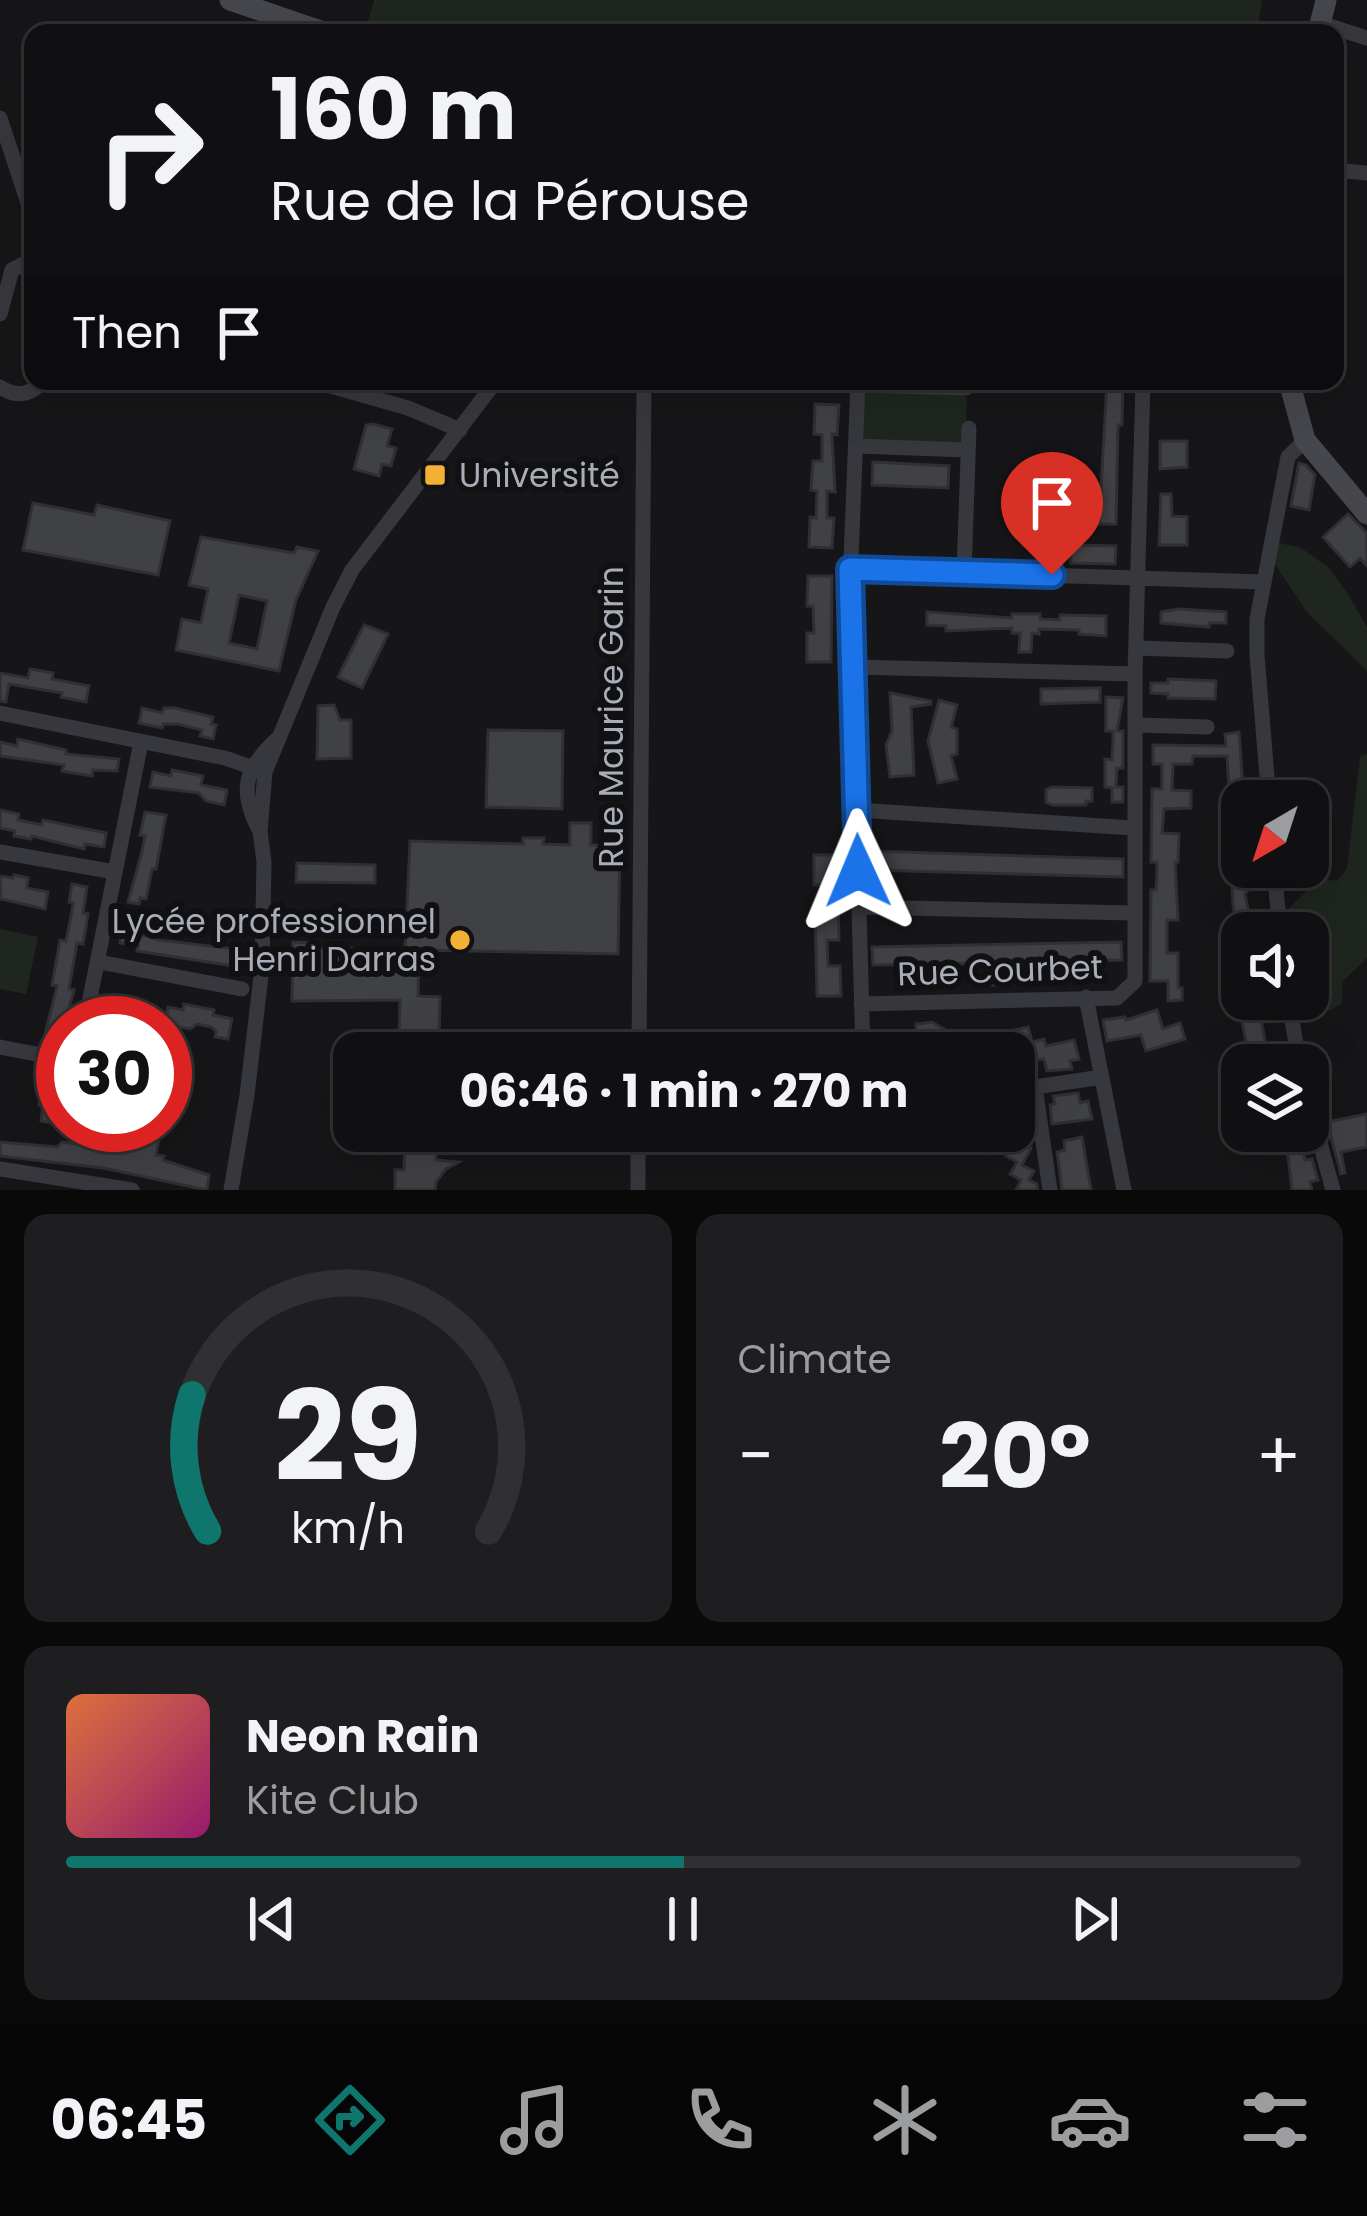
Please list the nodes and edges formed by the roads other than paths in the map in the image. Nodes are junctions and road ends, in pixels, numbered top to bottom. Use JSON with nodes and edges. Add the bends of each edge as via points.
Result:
{"nodes":[{"id":1,"x":230,"y":0,"type":"edge"},
{"id":2,"x":300,"y":24,"type":"edge"},
{"id":3,"x":0,"y":118,"type":"edge"},
{"id":4,"x":24,"y":184,"type":"edge"},
{"id":5,"x":24,"y":264,"type":"edge"},
{"id":6,"x":0,"y":314,"type":"edge"},
{"id":7,"x":0,"y":386,"type":"edge"},
{"id":8,"x":32,"y":390,"type":"edge"},
{"id":9,"x":346,"y":390,"type":"edge"},
{"id":10,"x":489,"y":390,"type":"edge"},
{"id":11,"x":644,"y":390,"type":"edge"},
{"id":12,"x":858,"y":390,"type":"edge"},
{"id":13,"x":1143,"y":390,"type":"edge"},
{"id":14,"x":1291,"y":390,"type":"edge"},
{"id":15,"x":969,"y":428,"type":"dead end"},
{"id":16,"x":460,"y":430,"type":"junction"},
{"id":17,"x":1305,"y":440,"type":"junction"},
{"id":18,"x":856,"y":446,"type":"junction"},
{"id":19,"x":968,"y":450,"type":"junction"},
{"id":20,"x":1367,"y":514,"type":"edge"},
{"id":21,"x":850,"y":569,"type":"junction"},
{"id":22,"x":964,"y":573,"type":"junction"},
{"id":23,"x":1140,"y":577,"type":"junction"},
{"id":24,"x":1263,"y":582,"type":"junction"},
{"id":25,"x":1136,"y":648,"type":"junction"},
{"id":26,"x":1227,"y":651,"type":"dead end"},
{"id":27,"x":853,"y":667,"type":"junction"},
{"id":28,"x":1136,"y":674,"type":"junction"},
{"id":29,"x":0,"y":713,"type":"edge"},
{"id":30,"x":1137,"y":725,"type":"junction"},
{"id":31,"x":1208,"y":727,"type":"dead end"},
{"id":32,"x":141,"y":742,"type":"junction"},
{"id":33,"x":258,"y":770,"type":"junction"},
{"id":34,"x":1267,"y":780,"type":"edge"},
{"id":35,"x":857,"y":810,"type":"junction"},
{"id":36,"x":1133,"y":828,"type":"junction"},
{"id":37,"x":0,"y":852,"type":"edge"},
{"id":38,"x":115,"y":872,"type":"junction"},
{"id":39,"x":859,"y":907,"type":"junction"},
{"id":40,"x":1133,"y":914,"type":"junction"},
{"id":41,"x":99,"y":962,"type":"junction"},
{"id":42,"x":242,"y":989,"type":"dead end"},
{"id":43,"x":92,"y":996,"type":"edge"},
{"id":44,"x":1086,"y":997,"type":"junction"},
{"id":45,"x":861,"y":1004,"type":"junction"},
{"id":46,"x":639,"y":1032,"type":"edge"},
{"id":47,"x":862,"y":1032,"type":"edge"},
{"id":48,"x":0,"y":1047,"type":"edge"},
{"id":49,"x":36,"y":1054,"type":"edge"},
{"id":50,"x":1102,"y":1077,"type":"junction"},
{"id":51,"x":638,"y":1152,"type":"edge"},
{"id":52,"x":1322,"y":1152,"type":"edge"},
{"id":53,"x":0,"y":1169,"type":"edge"},
{"id":54,"x":62,"y":1185,"type":"edge"},
{"id":55,"x":132,"y":1190,"type":"edge"},
{"id":56,"x":231,"y":1190,"type":"edge"},
{"id":57,"x":638,"y":1190,"type":"edge"},
{"id":58,"x":1050,"y":1190,"type":"edge"},
{"id":59,"x":1124,"y":1190,"type":"edge"},
{"id":60,"x":1333,"y":1190,"type":"edge"}],
"edges":[{"from":1,"to":2,"type":"main road"},
{"from":3,"to":4,"type":"street"},
{"from":5,"to":6,"type":"street","via":[[12,270]]},
{"from":7,"to":8,"type":"street"},
{"from":9,"to":16,"type":"street"},
{"from":10,"to":16,"type":"street"},
{"from":11,"to":46,"type":"street","name":"Rue Maurice Garin"},
{"from":12,"to":18,"type":"street"},
{"from":13,"to":23,"type":"street"},
{"from":14,"to":17,"type":"main road"},
{"from":15,"to":19,"type":"street"},
{"from":16,"to":33,"type":"street","via":[[352,570]]},
{"from":17,"to":20,"type":"main road"},
{"from":17,"to":24,"type":"street","via":[[1288,457]]},
{"from":18,"to":19,"type":"street"},
{"from":18,"to":21,"type":"street"},
{"from":19,"to":22,"type":"street"},
{"from":21,"to":22,"type":"street"},
{"from":21,"to":27,"type":"street"},
{"from":22,"to":23,"type":"street"},
{"from":23,"to":24,"type":"street"},
{"from":23,"to":25,"type":"street"},
{"from":24,"to":34,"type":"street","via":[[1256,655]]},
{"from":25,"to":26,"type":"street"},
{"from":25,"to":28,"type":"street"},
{"from":27,"to":28,"type":"street"},
{"from":27,"to":35,"type":"street"},
{"from":28,"to":30,"type":"street"},
{"from":29,"to":32,"type":"street"},
{"from":30,"to":31,"type":"street"},
{"from":30,"to":36,"type":"street"},
{"from":32,"to":33,"type":"street"},
{"from":32,"to":38,"type":"street"},
{"from":33,"to":56,"type":"street","via":[[248,800],[264,862],[262,968]]},
{"from":35,"to":36,"type":"street"},
{"from":35,"to":39,"type":"street"},
{"from":36,"to":40,"type":"street"},
{"from":37,"to":38,"type":"street"},
{"from":38,"to":41,"type":"street"},
{"from":39,"to":40,"type":"street"},
{"from":39,"to":45,"type":"street"},
{"from":40,"to":44,"type":"street","name":"Rue Courbet","via":[[1135,981],[1117,998]]},
{"from":41,"to":42,"type":"street"},
{"from":41,"to":43,"type":"street"},
{"from":44,"to":45,"type":"street","name":"Rue Courbet"},
{"from":44,"to":50,"type":"street"},
{"from":45,"to":47,"type":"street"},
{"from":48,"to":49,"type":"street"},
{"from":50,"to":58,"type":"street","via":[[1035,1087]]},
{"from":50,"to":59,"type":"street"},
{"from":51,"to":57,"type":"street"},
{"from":52,"to":60,"type":"street"},
{"from":53,"to":54,"type":"street"},
{"from":54,"to":55,"type":"street"}]}
